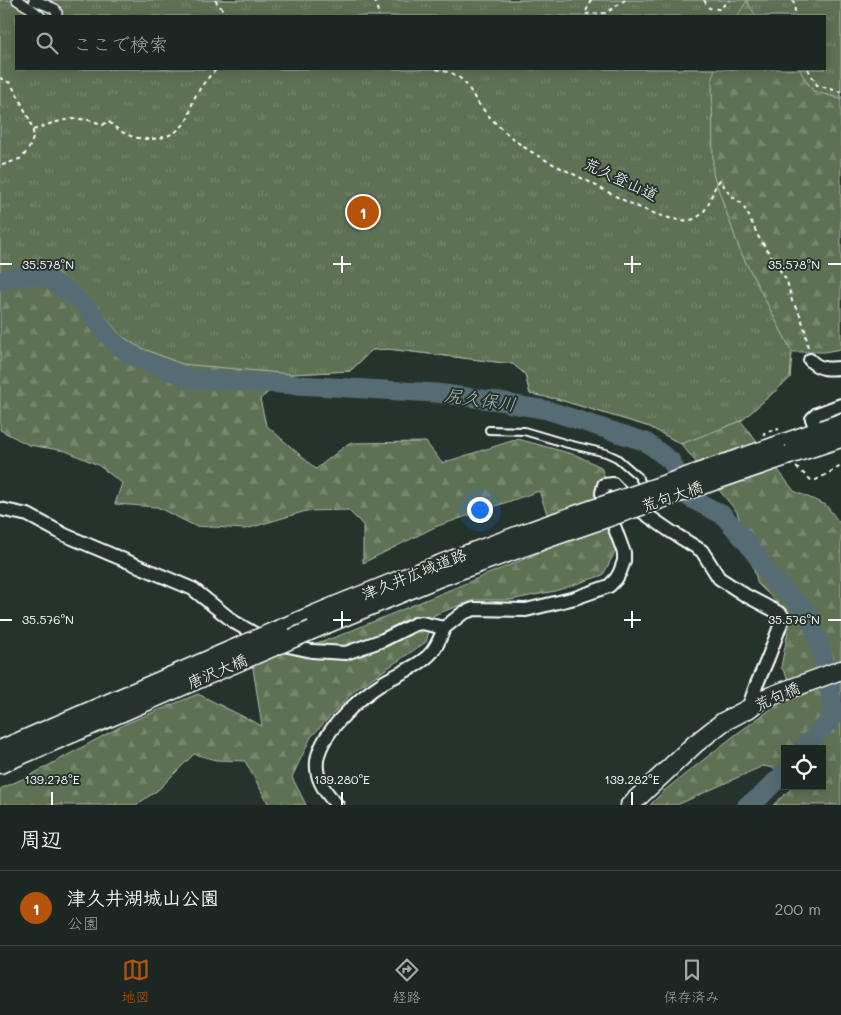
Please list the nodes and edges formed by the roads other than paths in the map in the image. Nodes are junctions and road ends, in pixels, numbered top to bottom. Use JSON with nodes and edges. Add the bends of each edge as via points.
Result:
{"nodes":[{"id":1,"x":17,"y":0,"type":"edge"},
{"id":2,"x":34,"y":0,"type":"edge"},
{"id":3,"x":39,"y":15,"type":"edge"},
{"id":4,"x":57,"y":15,"type":"edge"},
{"id":5,"x":810,"y":360,"type":"road end"},
{"id":6,"x":841,"y":368,"type":"edge"},
{"id":7,"x":841,"y":405,"type":"edge"},
{"id":8,"x":841,"y":423,"type":"edge"},
{"id":9,"x":489,"y":430,"type":"dead end"},
{"id":10,"x":817,"y":432,"type":"junction"},
{"id":11,"x":841,"y":438,"type":"edge"},
{"id":12,"x":786,"y":456,"type":"junction"},
{"id":13,"x":0,"y":509,"type":"edge"},
{"id":14,"x":650,"y":518,"type":"junction"},
{"id":15,"x":552,"y":530,"type":"junction"},
{"id":16,"x":444,"y":628,"type":"junction"},
{"id":17,"x":280,"y":629,"type":"joint"},
{"id":18,"x":312,"y":630,"type":"joint"},
{"id":19,"x":841,"y":670,"type":"edge"},
{"id":20,"x":841,"y":680,"type":"edge"},
{"id":21,"x":758,"y":705,"type":"junction"},
{"id":22,"x":119,"y":706,"type":"junction"},
{"id":23,"x":0,"y":750,"type":"edge"},
{"id":24,"x":0,"y":764,"type":"edge"},
{"id":25,"x":337,"y":805,"type":"edge"},
{"id":26,"x":630,"y":805,"type":"edge"}],
"edges":[{"from":1,"to":3,"type":"street"},
{"from":2,"to":4,"type":"street","via":[[55,9]]},
{"from":5,"to":6,"type":"street","via":[[825,369]]},
{"from":7,"to":10,"type":"street","via":[[812,419]]},
{"from":8,"to":10,"type":"main road"},
{"from":9,"to":14,"type":"lane","via":[[524,431],[617,458],[638,476],[645,487]]},
{"from":10,"to":12,"type":"main road"},
{"from":11,"to":12,"type":"main road"},
{"from":12,"to":15,"type":"main road","name":"荒句大橋","bridge":true},
{"from":13,"to":16,"type":"street","via":[[28,515],[66,535],[193,589],[234,622],[269,642],[312,651],[346,652],[383,640],[415,624]]},
{"from":14,"to":16,"type":"street","via":[[634,506],[616,485],[606,484],[602,493],[624,553],[616,580],[609,586],[574,598],[526,610],[474,609],[457,616]]},
{"from":14,"to":21,"type":"street","via":[[702,551],[719,578],[783,618],[756,686]]},
{"from":15,"to":17,"type":"main road","name":"津久井広域道路","via":[[451,559]]},
{"from":15,"to":18,"type":"main road","name":"津久井広域道路"},
{"from":16,"to":25,"type":"street","via":[[429,657],[363,698],[324,742],[318,752],[317,770],[320,783]]},
{"from":17,"to":22,"type":"main road","name":"唐沢大橋","bridge":true},
{"from":18,"to":22,"type":"main road","name":"唐沢大橋","bridge":true},
{"from":19,"to":21,"type":"main road","name":"荒句橋"},
{"from":20,"to":21,"type":"main road","name":"荒句橋"},
{"from":21,"to":26,"type":"main road","via":[[706,734]]},
{"from":22,"to":23,"type":"main road"},
{"from":22,"to":24,"type":"main road"}]}
